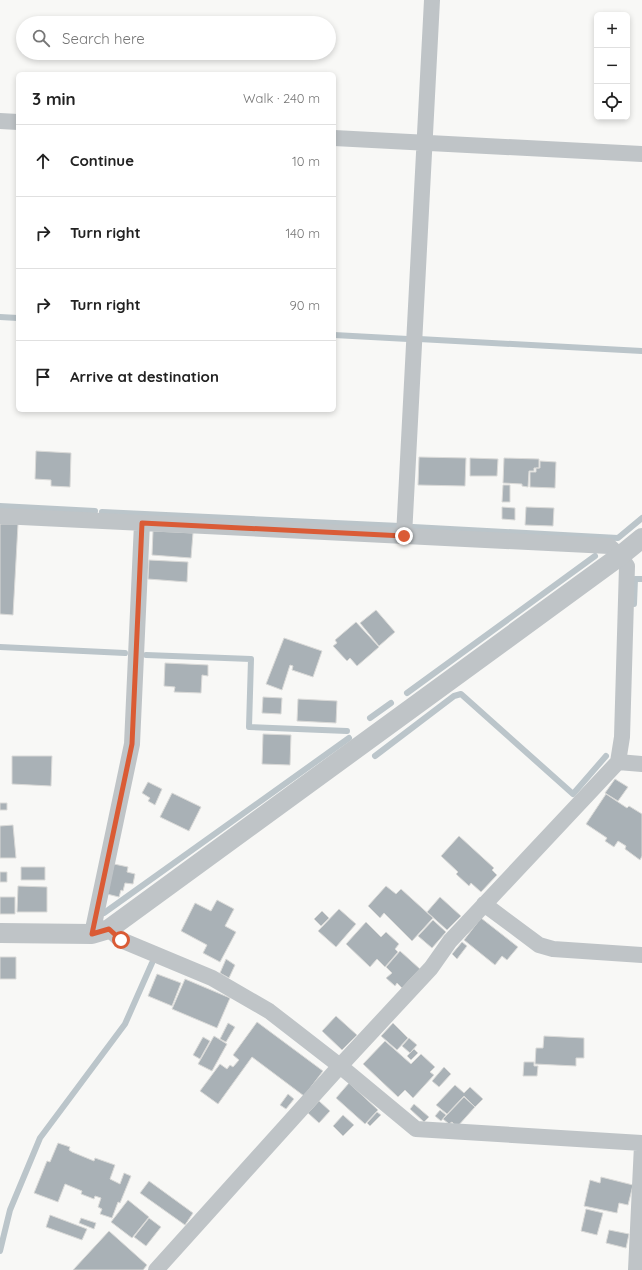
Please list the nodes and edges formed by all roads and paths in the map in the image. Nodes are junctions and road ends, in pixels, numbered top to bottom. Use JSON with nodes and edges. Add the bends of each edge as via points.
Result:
{"nodes":[{"id":1,"x":432,"y":0,"type":"edge"},
{"id":2,"x":0,"y":121,"type":"edge"},
{"id":3,"x":16,"y":122,"type":"edge"},
{"id":4,"x":336,"y":138,"type":"edge"},
{"id":5,"x":424,"y":143,"type":"junction"},
{"id":6,"x":642,"y":154,"type":"edge"},
{"id":7,"x":0,"y":516,"type":"edge"},
{"id":8,"x":142,"y":523,"type":"junction"},
{"id":9,"x":404,"y":536,"type":"junction"},
{"id":10,"x":642,"y":538,"type":"edge"},
{"id":11,"x":620,"y":556,"type":"junction"},
{"id":12,"x":618,"y":762,"type":"junction"},
{"id":13,"x":642,"y":764,"type":"edge"},
{"id":14,"x":484,"y":904,"type":"junction"},
{"id":15,"x":101,"y":932,"type":"junction"},
{"id":16,"x":0,"y":933,"type":"edge"},
{"id":17,"x":642,"y":955,"type":"edge"},
{"id":18,"x":340,"y":1066,"type":"junction"},
{"id":19,"x":642,"y":1144,"type":"edge"},
{"id":20,"x":156,"y":1270,"type":"edge"},
{"id":21,"x":636,"y":1270,"type":"edge"}],
"edges":[{"from":1,"to":5,"type":"street"},
{"from":2,"to":3,"type":"street"},
{"from":4,"to":5,"type":"street"},
{"from":5,"to":6,"type":"street"},
{"from":5,"to":9,"type":"street"},
{"from":7,"to":8,"type":"street"},
{"from":8,"to":9,"type":"street"},
{"from":8,"to":15,"type":"street","via":[[132,744]]},
{"from":9,"to":11,"type":"street","via":[[609,546]]},
{"from":10,"to":11,"type":"street"},
{"from":11,"to":12,"type":"street","via":[[627,566],[622,737]]},
{"from":11,"to":15,"type":"street"},
{"from":12,"to":13,"type":"street"},
{"from":12,"to":14,"type":"street"},
{"from":14,"to":17,"type":"street","via":[[539,945],[553,950]]},
{"from":14,"to":18,"type":"street","via":[[450,941],[431,968]]},
{"from":15,"to":16,"type":"street"},
{"from":15,"to":18,"type":"street","via":[[212,978],[269,1011]]},
{"from":18,"to":19,"type":"street","via":[[416,1129]]},
{"from":18,"to":20,"type":"street"},
{"from":19,"to":21,"type":"street"}]}
